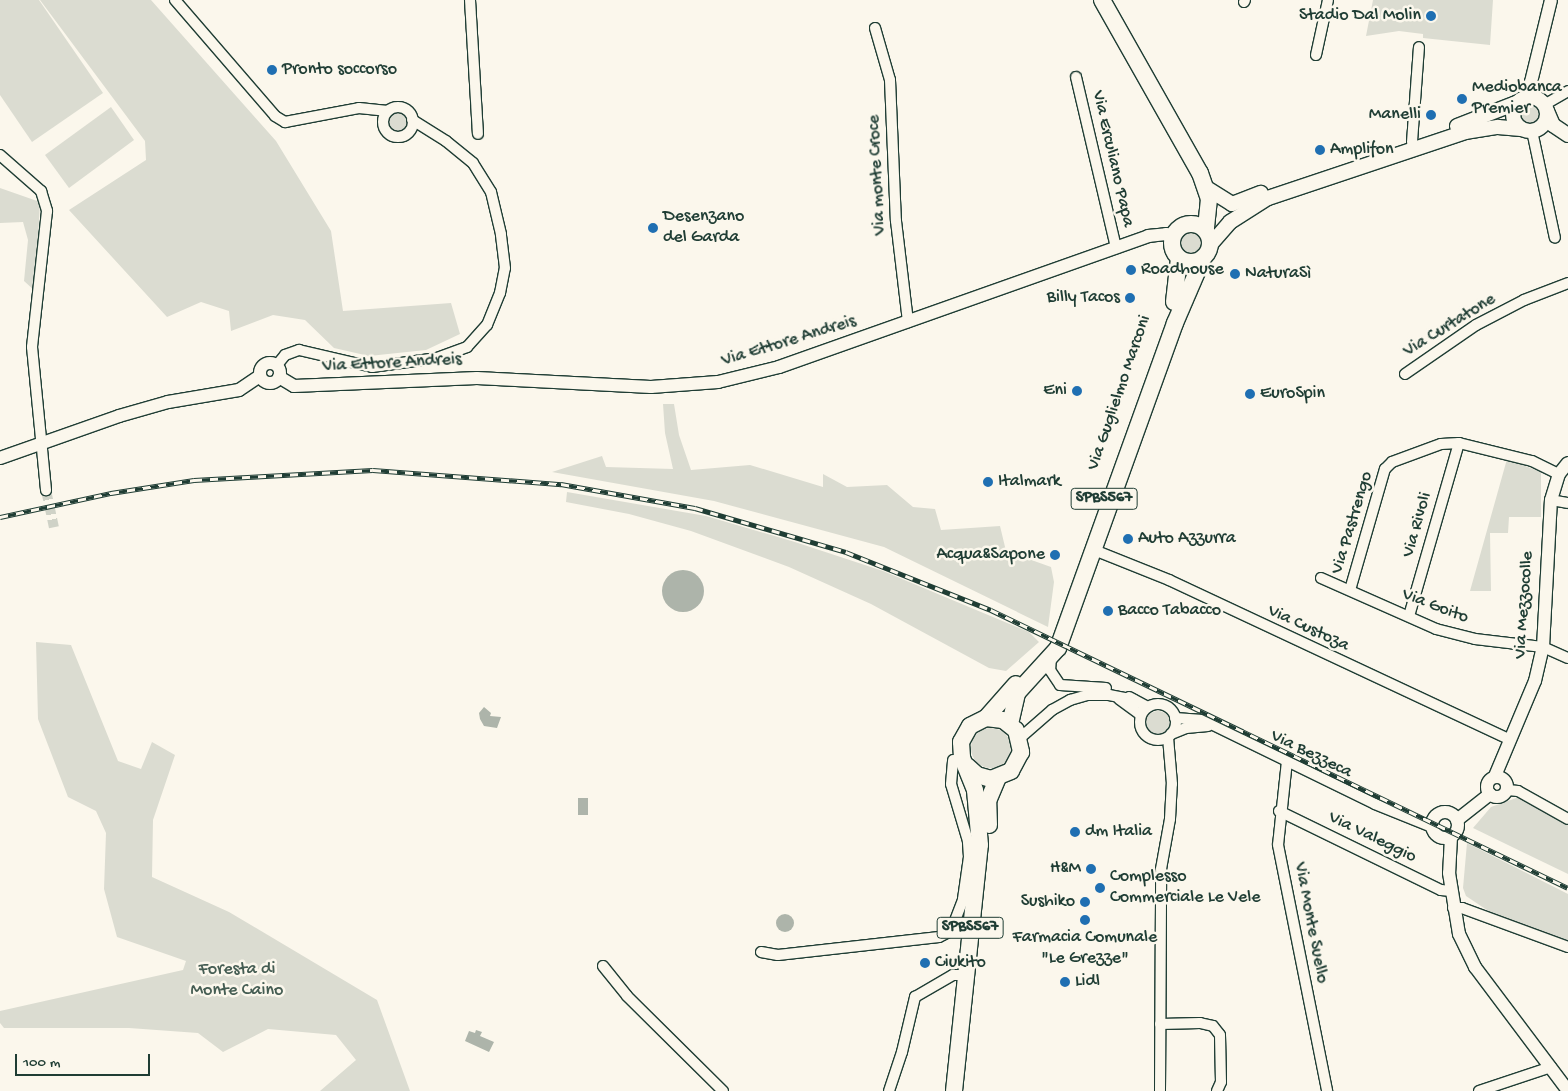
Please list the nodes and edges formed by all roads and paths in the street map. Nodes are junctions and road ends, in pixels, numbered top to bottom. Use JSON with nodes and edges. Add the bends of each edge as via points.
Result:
{"nodes":[{"id":1,"x":175,"y":0,"type":"edge"},
{"id":2,"x":470,"y":0,"type":"edge"},
{"id":3,"x":1102,"y":0,"type":"edge"},
{"id":4,"x":1328,"y":0,"type":"edge"},
{"id":5,"x":1551,"y":0,"type":"edge"},
{"id":6,"x":874,"y":28,"type":"dead end"},
{"id":7,"x":1419,"y":46,"type":"dead end"},
{"id":8,"x":1316,"y":55,"type":"dead end"},
{"id":9,"x":1076,"y":77,"type":"dead end"},
{"id":10,"x":1568,"y":92,"type":"edge"},
{"id":11,"x":1525,"y":99,"type":"junction"},
{"id":12,"x":373,"y":108,"type":"junction"},
{"id":13,"x":1545,"y":108,"type":"junction"},
{"id":14,"x":388,"y":111,"type":"junction"},
{"id":15,"x":383,"y":121,"type":"junction"},
{"id":16,"x":412,"y":125,"type":"junction"},
{"id":17,"x":1530,"y":130,"type":"junction"},
{"id":18,"x":478,"y":134,"type":"dead end"},
{"id":19,"x":1412,"y":142,"type":"junction"},
{"id":20,"x":0,"y":155,"type":"edge"},
{"id":21,"x":1191,"y":161,"type":"junction"},
{"id":22,"x":1205,"y":187,"type":"junction"},
{"id":23,"x":1258,"y":195,"type":"junction"},
{"id":24,"x":1190,"y":223,"type":"junction"},
{"id":25,"x":1208,"y":237,"type":"junction"},
{"id":26,"x":1555,"y":238,"type":"dead end"},
{"id":27,"x":1172,"y":239,"type":"junction"},
{"id":28,"x":1116,"y":248,"type":"junction"},
{"id":29,"x":1179,"y":258,"type":"junction"},
{"id":30,"x":1202,"y":258,"type":"junction"},
{"id":31,"x":1568,"y":284,"type":"edge"},
{"id":32,"x":908,"y":322,"type":"junction"},
{"id":33,"x":278,"y":371,"type":"junction"},
{"id":34,"x":1406,"y":374,"type":"dead end"},
{"id":35,"x":40,"y":443,"type":"junction"},
{"id":36,"x":1459,"y":443,"type":"junction"},
{"id":37,"x":0,"y":458,"type":"edge"},
{"id":38,"x":1568,"y":463,"type":"edge"},
{"id":39,"x":1559,"y":474,"type":"junction"},
{"id":40,"x":46,"y":490,"type":"tunnel mouth"},
{"id":41,"x":1551,"y":500,"type":"junction"},
{"id":42,"x":1568,"y":503,"type":"edge"},
{"id":43,"x":1094,"y":550,"type":"junction"},
{"id":44,"x":1321,"y":578,"type":"dead end"},
{"id":45,"x":1350,"y":590,"type":"junction"},
{"id":46,"x":1408,"y":616,"type":"junction"},
{"id":47,"x":1543,"y":647,"type":"junction"},
{"id":48,"x":1051,"y":656,"type":"junction"},
{"id":49,"x":1568,"y":658,"type":"edge"},
{"id":50,"x":1116,"y":697,"type":"junction"},
{"id":51,"x":1134,"y":700,"type":"junction"},
{"id":52,"x":1148,"y":707,"type":"junction"},
{"id":53,"x":1141,"y":715,"type":"junction"},
{"id":54,"x":986,"y":718,"type":"junction"},
{"id":55,"x":1175,"y":718,"type":"junction"},
{"id":56,"x":1010,"y":724,"type":"junction"},
{"id":57,"x":1212,"y":726,"type":"junction"},
{"id":58,"x":1170,"y":736,"type":"junction"},
{"id":59,"x":1020,"y":738,"type":"junction"},
{"id":60,"x":1509,"y":739,"type":"junction"},
{"id":61,"x":1286,"y":761,"type":"junction"},
{"id":62,"x":960,"y":763,"type":"junction"},
{"id":63,"x":1496,"y":776,"type":"junction"},
{"id":64,"x":998,"y":778,"type":"junction"},
{"id":65,"x":1508,"y":790,"type":"junction"},
{"id":66,"x":1490,"y":794,"type":"junction"},
{"id":67,"x":1279,"y":811,"type":"junction"},
{"id":68,"x":1457,"y":820,"type":"junction"},
{"id":69,"x":1568,"y":820,"type":"edge"},
{"id":70,"x":1432,"y":827,"type":"junction"},
{"id":71,"x":1452,"y":836,"type":"junction"},
{"id":72,"x":1451,"y":891,"type":"junction"},
{"id":73,"x":1453,"y":908,"type":"junction"},
{"id":74,"x":969,"y":930,"type":"junction"},
{"id":75,"x":951,"y":931,"type":"junction"},
{"id":76,"x":1568,"y":947,"type":"edge"},
{"id":77,"x":761,"y":952,"type":"dead end"},
{"id":78,"x":603,"y":966,"type":"dead end"},
{"id":79,"x":965,"y":975,"type":"junction"},
{"id":80,"x":1160,"y":1024,"type":"junction"},
{"id":81,"x":1551,"y":1067,"type":"junction"},
{"id":82,"x":723,"y":1091,"type":"edge"},
{"id":83,"x":888,"y":1091,"type":"edge"},
{"id":84,"x":954,"y":1091,"type":"edge"},
{"id":85,"x":962,"y":1091,"type":"edge"},
{"id":86,"x":1160,"y":1091,"type":"edge"},
{"id":87,"x":1217,"y":1091,"type":"edge"},
{"id":88,"x":1327,"y":1091,"type":"edge"},
{"id":89,"x":1479,"y":1091,"type":"edge"},
{"id":90,"x":1568,"y":1091,"type":"edge"}],
"edges":[{"from":1,"to":12,"type":"street","via":[[275,116],[285,122]]},
{"from":2,"to":18,"type":"street"},
{"from":3,"to":21,"type":"main road"},
{"from":4,"to":8,"type":"street"},
{"from":5,"to":11,"type":"street"},
{"from":6,"to":32,"type":"street","name":"Via monte Croce","via":[[890,80],[896,221]]},
{"from":7,"to":19,"type":"street"},
{"from":9,"to":28,"type":"street","name":"Via Erculiano Papa"},
{"from":10,"to":13,"type":"street"},
{"from":11,"to":13,"type":"main road"},
{"from":11,"to":17,"type":"main road","via":[[1513,116]]},
{"from":11,"to":19,"type":"main road","via":[[1500,112]]},
{"from":12,"to":14,"type":"street"},
{"from":12,"to":15,"type":"street"},
{"from":13,"to":17,"type":"main road","via":[[1545,122]]},
{"from":13,"to":17,"type":"main road","via":[[1553,125],[1568,135]]},
{"from":14,"to":15,"type":"street"},
{"from":14,"to":16,"type":"street","via":[[402,108]]},
{"from":15,"to":16,"type":"street","via":[[384,129],[394,137],[403,137]]},
{"from":16,"to":33,"type":"street","via":[[446,141],[473,163],[491,192],[505,268],[500,293],[487,325],[466,347],[437,358],[372,367],[299,350],[285,355]]},
{"from":17,"to":25,"type":"main road","via":[[1498,126],[1465,132],[1268,198]]},
{"from":17,"to":26,"type":"street"},
{"from":19,"to":23,"type":"main road"},
{"from":20,"to":35,"type":"street","via":[[12,162],[41,192],[47,211],[32,347]]},
{"from":21,"to":22,"type":"main road"},
{"from":21,"to":24,"type":"main road","via":[[1202,203],[1199,216]]},
{"from":22,"to":23,"type":"main road","via":[[1232,204]]},
{"from":22,"to":25,"type":"main road","via":[[1209,199]]},
{"from":23,"to":25,"type":"main road"},
{"from":24,"to":25,"type":"main road"},
{"from":24,"to":27,"type":"main road","via":[[1178,228]]},
{"from":25,"to":30,"type":"main road"},
{"from":27,"to":28,"type":"street","name":"Via Ettore Andreis","via":[[1166,234],[1155,234]]},
{"from":27,"to":29,"type":"main road","name":"Via Guglielmo Marconi","via":[[1172,247]]},
{"from":28,"to":32,"type":"street","name":"Via Ettore Andreis"},
{"from":29,"to":30,"type":"main road","via":[[1188,262]]},
{"from":29,"to":54,"type":"main road","name":"Via Guglielmo Marconi","number":"SPBS567","via":[[1176,296],[1054,644]]},
{"from":30,"to":43,"type":"main road","number":"SPBS567"},
{"from":31,"to":34,"type":"street","name":"Via Curtatone","via":[[1524,300],[1476,325]]},
{"from":32,"to":33,"type":"street","name":"Via Ettore Andreis","via":[[779,367],[718,382],[652,387],[477,378],[294,386]]},
{"from":33,"to":35,"type":"street","name":"Via Ettore Andreis","via":[[269,383],[260,376],[239,390],[168,402]]},
{"from":35,"to":37,"type":"street"},
{"from":35,"to":40,"type":"street"},
{"from":36,"to":39,"type":"street","name":"Via Pastrengo","via":[[1532,461]]},
{"from":36,"to":45,"type":"street","name":"Via Pastrengo","via":[[1441,444],[1392,462],[1385,469]]},
{"from":36,"to":46,"type":"street","name":"Via Rivoli"},
{"from":38,"to":39,"type":"street","name":"Via Mezzocolle"},
{"from":39,"to":41,"type":"street","name":"Via Mezzocolle"},
{"from":41,"to":42,"type":"street"},
{"from":41,"to":47,"type":"street","name":"Via Mezzocolle"},
{"from":43,"to":48,"type":"main road","number":"SPBS567","via":[[1064,634]]},
{"from":43,"to":60,"type":"street","name":"Via Custoza","via":[[1169,580]]},
{"from":44,"to":45,"type":"street","name":"Via Goito"},
{"from":45,"to":46,"type":"street","name":"Via Goito"},
{"from":46,"to":47,"type":"street","name":"Via Goito","via":[[1436,629],[1475,639]]},
{"from":47,"to":49,"type":"street","name":"Via Goito"},
{"from":47,"to":60,"type":"street","name":"Via Mezzocolle","via":[[1535,681]]},
{"from":48,"to":51,"type":"street","name":"Via Bezzeca","via":[[1050,670],[1060,685],[1121,691]]},
{"from":48,"to":56,"type":"main road","number":"SPBS567","via":[[1017,693]]},
{"from":50,"to":51,"type":"street","name":"Via Bezzeca"},
{"from":50,"to":53,"type":"street"},
{"from":50,"to":59,"type":"street","name":"Via Bezzeca","via":[[1088,695],[1070,700],[1052,710]]},
{"from":51,"to":52,"type":"street","name":"Via Bezzeca"},
{"from":52,"to":53,"type":"street"},
{"from":52,"to":55,"type":"street","name":"Via Bezzeca","via":[[1165,706]]},
{"from":53,"to":58,"type":"street","via":[[1141,730],[1148,738],[1158,740]]},
{"from":54,"to":56,"type":"main road"},
{"from":54,"to":62,"type":"main road","via":[[970,726],[962,737]]},
{"from":55,"to":57,"type":"street","name":"Via Bezzeca","via":[[1203,720]]},
{"from":55,"to":58,"type":"street"},
{"from":56,"to":59,"type":"main road"},
{"from":57,"to":58,"type":"street","via":[[1198,725]]},
{"from":57,"to":61,"type":"street","name":"Via Bezzeca"},
{"from":58,"to":80,"type":"street","via":[[1170,819],[1161,869]]},
{"from":59,"to":64,"type":"main road","via":[[1020,759],[1011,771]]},
{"from":60,"to":63,"type":"street","name":"Via Mezzocolle"},
{"from":61,"to":67,"type":"street","name":"Via Monte Suello"},
{"from":61,"to":70,"type":"street","name":"Via Bezzeca"},
{"from":62,"to":64,"type":"main road","via":[[984,778]]},
{"from":62,"to":74,"type":"main road","number":"SPBS567","via":[[975,790],[980,845]]},
{"from":62,"to":75,"type":"street","via":[[951,784],[968,841],[969,856],[963,899]]},
{"from":63,"to":65,"type":"street","via":[[1505,780]]},
{"from":63,"to":66,"type":"street","name":"Via Mezzocolle","via":[[1487,785]]},
{"from":64,"to":85,"type":"main road","number":"SPBS567","via":[[988,802],[989,828]]},
{"from":65,"to":66,"type":"street","via":[[1499,797]]},
{"from":65,"to":69,"type":"street","via":[[1518,791]]},
{"from":66,"to":68,"type":"street"},
{"from":67,"to":72,"type":"street","name":"Via Valeggio","via":[[1441,890]]},
{"from":67,"to":88,"type":"street","name":"Via Monte Suello","via":[[1278,845]]},
{"from":68,"to":70,"type":"street","via":[[1450,812],[1440,812],[1432,821]]},
{"from":68,"to":71,"type":"street","via":[[1458,829]]},
{"from":70,"to":71,"type":"street","via":[[1437,836]]},
{"from":71,"to":72,"type":"street"},
{"from":72,"to":73,"type":"street"},
{"from":73,"to":76,"type":"street","via":[[1462,908]]},
{"from":73,"to":81,"type":"street","via":[[1459,934],[1475,967]]},
{"from":74,"to":75,"type":"street"},
{"from":74,"to":79,"type":"main road","number":"SPBS567"},
{"from":75,"to":77,"type":"street","via":[[938,937],[778,955]]},
{"from":78,"to":82,"type":"street","via":[[627,996]]},
{"from":79,"to":83,"type":"street","via":[[953,975],[915,997],[902,1052]]},
{"from":79,"to":84,"type":"main road","number":"SPBS567"},
{"from":80,"to":86,"type":"street"},
{"from":80,"to":87,"type":"street","via":[[1212,1026],[1220,1036],[1221,1082]]},
{"from":81,"to":89,"type":"street"},
{"from":81,"to":90,"type":"street"}]}
